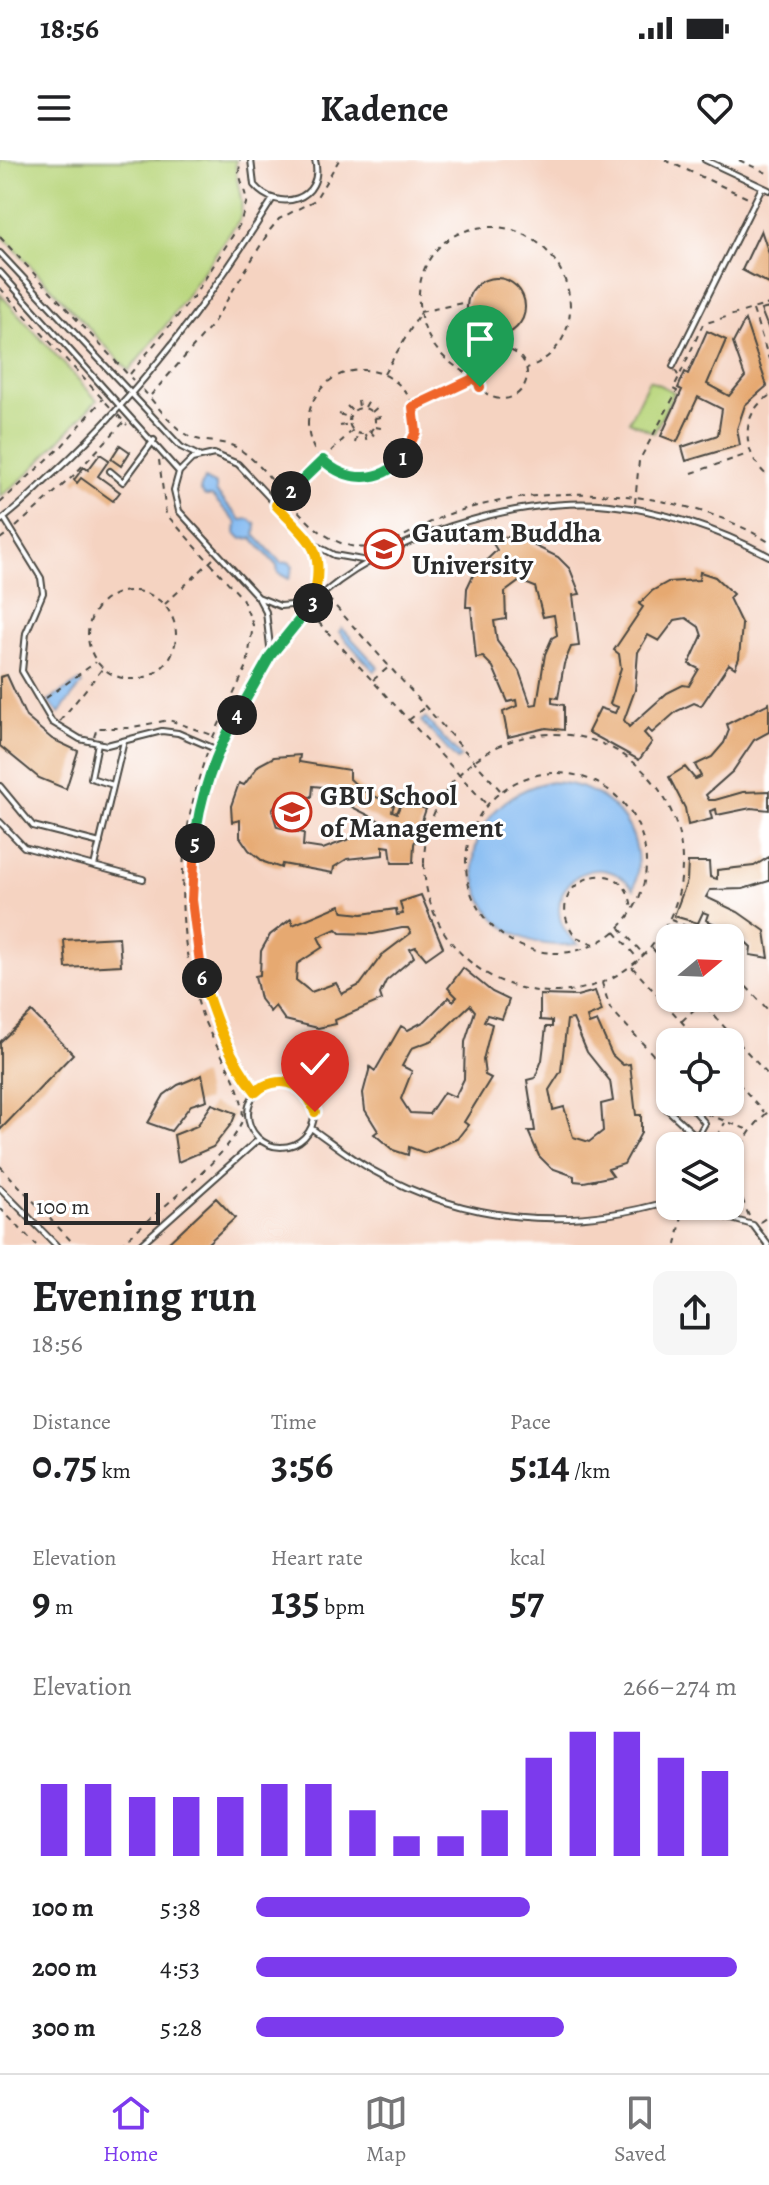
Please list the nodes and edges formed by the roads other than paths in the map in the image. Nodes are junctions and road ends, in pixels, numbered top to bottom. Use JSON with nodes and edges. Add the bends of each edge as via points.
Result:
{"nodes":[{"id":1,"x":251,"y":160,"type":"edge"},
{"id":2,"x":315,"y":160,"type":"edge"},
{"id":3,"x":705,"y":160,"type":"edge"},
{"id":4,"x":762,"y":187,"type":"junction"},
{"id":5,"x":769,"y":190,"type":"edge"},
{"id":6,"x":272,"y":200,"type":"junction"},
{"id":7,"x":0,"y":253,"type":"edge"},
{"id":8,"x":0,"y":272,"type":"edge"},
{"id":9,"x":673,"y":366,"type":"road end"},
{"id":10,"x":131,"y":393,"type":"junction"},
{"id":11,"x":121,"y":404,"type":"junction"},
{"id":12,"x":154,"y":440,"type":"junction"},
{"id":13,"x":200,"y":456,"type":"junction"},
{"id":14,"x":110,"y":471,"type":"dead end"},
{"id":15,"x":179,"y":472,"type":"junction"},
{"id":16,"x":2,"y":520,"type":"edge"},
{"id":17,"x":311,"y":542,"type":"junction"},
{"id":18,"x":769,"y":556,"type":"edge"},
{"id":19,"x":370,"y":561,"type":"junction"},
{"id":20,"x":258,"y":597,"type":"junction"},
{"id":21,"x":313,"y":603,"type":"junction"},
{"id":22,"x":271,"y":655,"type":"junction"},
{"id":23,"x":124,"y":741,"type":"junction"},
{"id":24,"x":98,"y":743,"type":"junction"},
{"id":25,"x":220,"y":751,"type":"junction"},
{"id":26,"x":113,"y":785,"type":"junction"},
{"id":27,"x":0,"y":786,"type":"edge"},
{"id":28,"x":0,"y":822,"type":"edge"},
{"id":29,"x":100,"y":843,"type":"junction"},
{"id":30,"x":94,"y":866,"type":"junction"},
{"id":31,"x":143,"y":879,"type":"dead end"},
{"id":32,"x":256,"y":1092,"type":"junction"},
{"id":33,"x":675,"y":1116,"type":"edge"},
{"id":34,"x":699,"y":1116,"type":"edge"},
{"id":35,"x":311,"y":1128,"type":"junction"},
{"id":36,"x":692,"y":1132,"type":"edge"},
{"id":37,"x":699,"y":1132,"type":"edge"},
{"id":38,"x":259,"y":1139,"type":"junction"},
{"id":39,"x":0,"y":1188,"type":"edge"},
{"id":40,"x":656,"y":1206,"type":"edge"},
{"id":41,"x":733,"y":1220,"type":"edge"},
{"id":42,"x":56,"y":1245,"type":"edge"},
{"id":43,"x":140,"y":1245,"type":"edge"},
{"id":44,"x":768,"y":1245,"type":"edge"}],
"edges":[{"from":1,"to":6,"type":"lane","via":[[254,185]]},
{"from":2,"to":6,"type":"lane","via":[[308,191],[285,202]]},
{"from":3,"to":4,"type":"lane"},
{"from":4,"to":5,"type":"lane"},
{"from":4,"to":9,"type":"lane"},
{"from":6,"to":10,"type":"lane","via":[[225,276]]},
{"from":7,"to":10,"type":"lane"},
{"from":8,"to":11,"type":"lane"},
{"from":10,"to":11,"type":"lane"},
{"from":10,"to":13,"type":"lane","via":[[181,447]]},
{"from":11,"to":12,"type":"lane"},
{"from":11,"to":16,"type":"lane"},
{"from":12,"to":14,"type":"lane","via":[[123,482]]},
{"from":12,"to":15,"type":"lane"},
{"from":13,"to":15,"type":"lane"},
{"from":13,"to":17,"type":"lane","via":[[226,457]]},
{"from":15,"to":20,"type":"lane","via":[[174,490],[179,511]]},
{"from":16,"to":24,"type":"lane","via":[[41,578],[43,593],[26,633],[22,671],[57,725]]},
{"from":17,"to":19,"type":"lane","via":[[334,555]]},
{"from":17,"to":21,"type":"lane","via":[[320,570]]},
{"from":18,"to":19,"type":"lane","via":[[678,519],[607,505],[484,516]]},
{"from":19,"to":21,"type":"lane"},
{"from":20,"to":21,"type":"lane","via":[[280,606]]},
{"from":20,"to":22,"type":"lane","via":[[266,612]]},
{"from":21,"to":22,"type":"lane"},
{"from":22,"to":25,"type":"lane"},
{"from":23,"to":24,"type":"lane"},
{"from":23,"to":25,"type":"lane","via":[[162,731]]},
{"from":23,"to":26,"type":"lane"},
{"from":24,"to":26,"type":"lane","via":[[91,778]]},
{"from":25,"to":32,"type":"lane","via":[[196,837],[192,900],[197,958],[215,1019]]},
{"from":26,"to":29,"type":"lane"},
{"from":27,"to":29,"type":"lane","via":[[33,826]]},
{"from":28,"to":30,"type":"lane","via":[[24,847]]},
{"from":29,"to":30,"type":"lane"},
{"from":30,"to":31,"type":"lane"},
{"from":32,"to":35,"type":"lane","via":[[279,1081],[303,1089],[315,1112]]},
{"from":32,"to":38,"type":"lane","via":[[248,1116]]},
{"from":33,"to":36,"type":"lane"},
{"from":34,"to":37,"type":"lane","via":[[705,1123]]},
{"from":35,"to":38,"type":"lane","via":[[298,1144],[283,1148]]},
{"from":35,"to":40,"type":"lane","via":[[386,1177],[443,1202],[513,1218],[570,1221]]},
{"from":38,"to":43,"type":"lane"},
{"from":39,"to":42,"type":"lane"},
{"from":41,"to":44,"type":"lane","via":[[753,1226]]}]}
